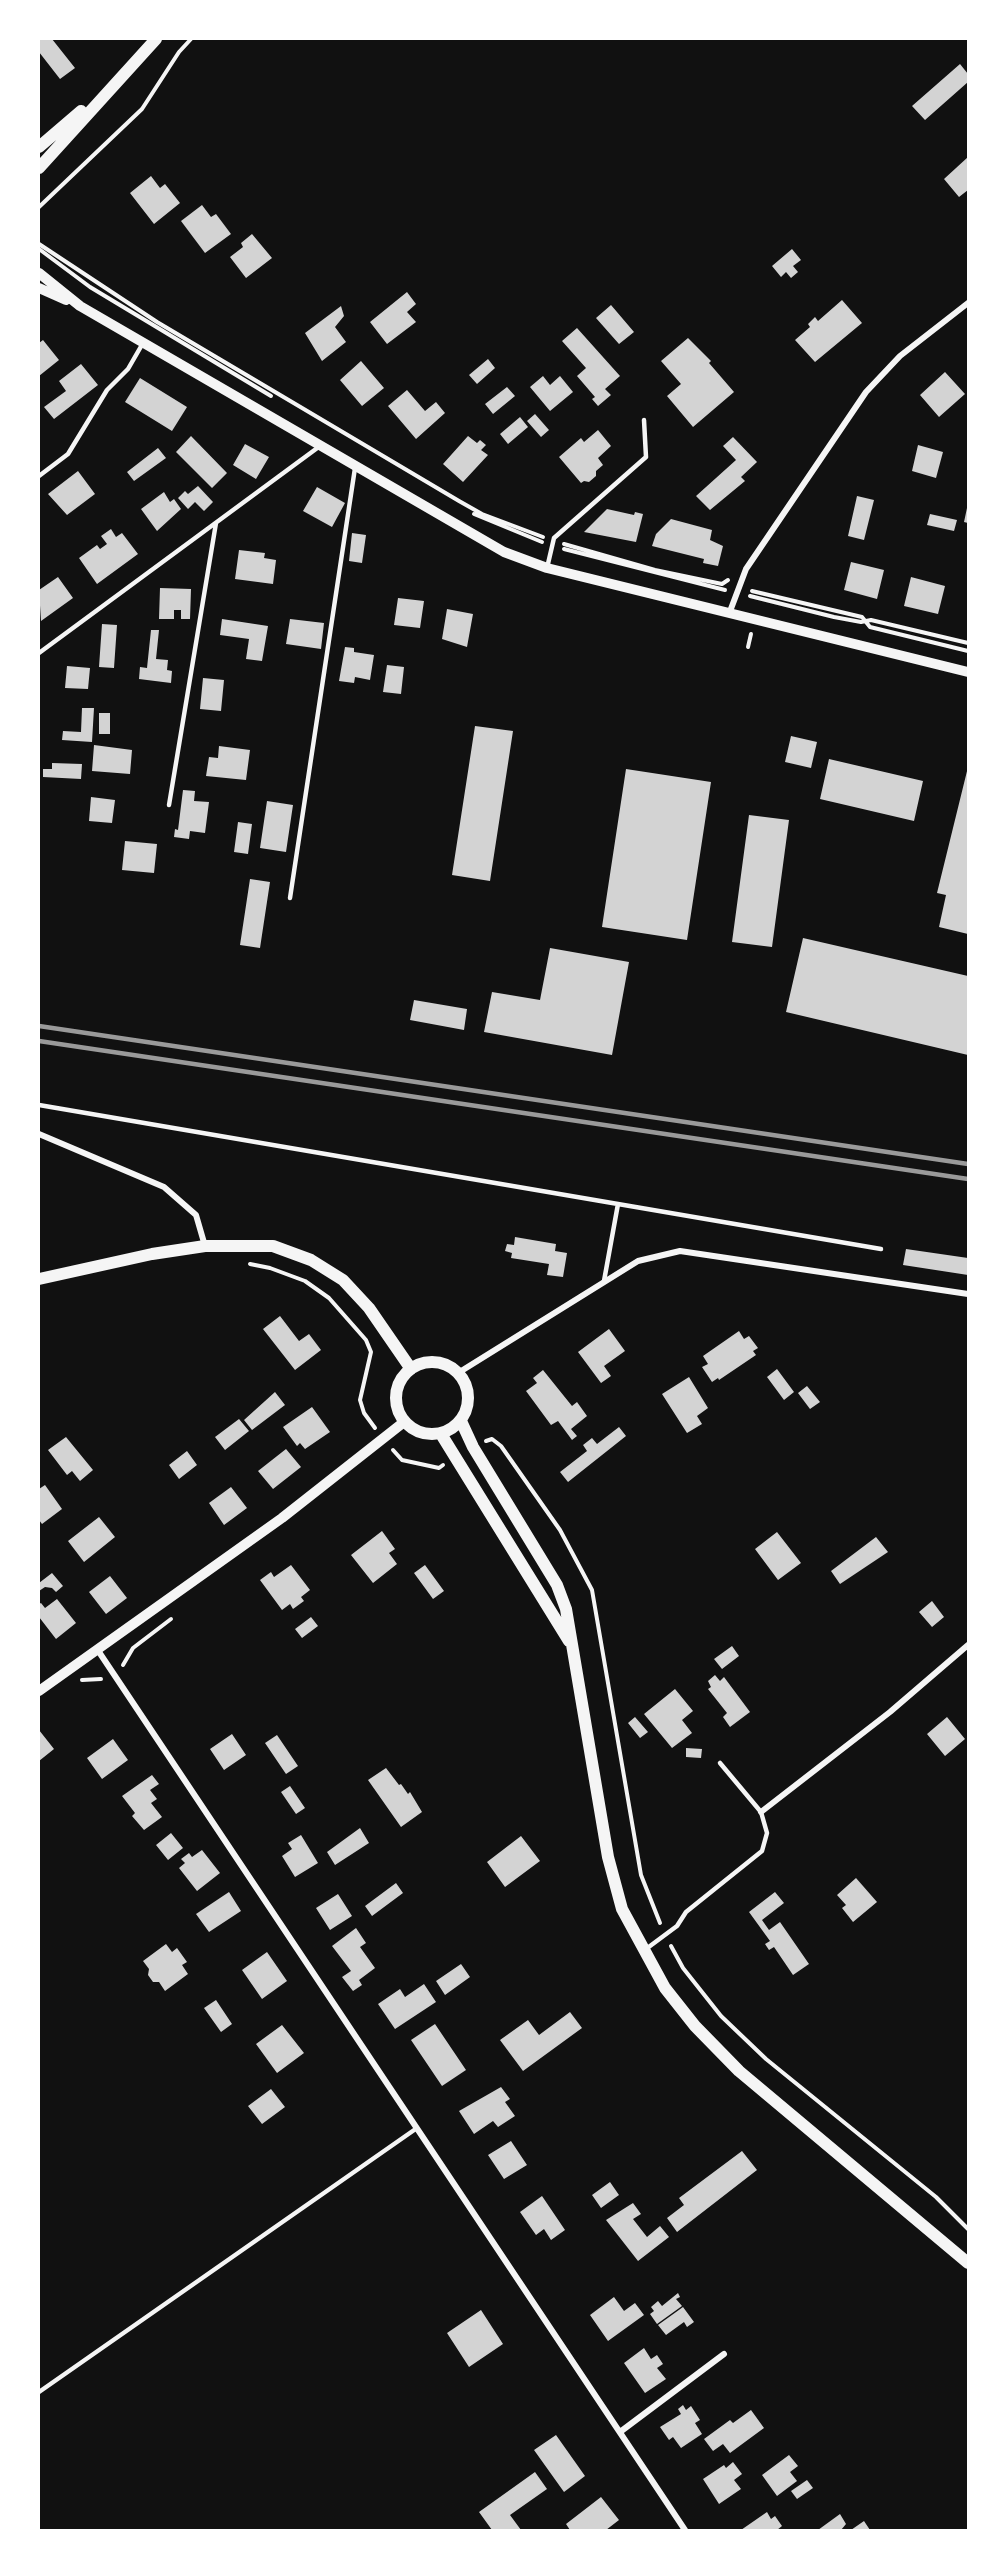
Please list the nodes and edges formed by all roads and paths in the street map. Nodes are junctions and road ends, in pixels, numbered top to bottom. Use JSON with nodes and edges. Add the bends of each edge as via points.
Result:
{"nodes":[{"id":1,"x":156,"y":39,"type":"edge"},
{"id":2,"x":191,"y":39,"type":"edge"},
{"id":3,"x":118,"y":78,"type":"junction"},
{"id":4,"x":39,"y":147,"type":"edge"},
{"id":5,"x":39,"y":168,"type":"edge"},
{"id":6,"x":39,"y":207,"type":"edge"},
{"id":7,"x":39,"y":244,"type":"edge"},
{"id":8,"x":39,"y":249,"type":"edge"},
{"id":9,"x":39,"y":273,"type":"edge"},
{"id":10,"x":39,"y":288,"type":"edge"},
{"id":11,"x":968,"y":303,"type":"edge"},
{"id":12,"x":80,"y":306,"type":"junction"},
{"id":13,"x":143,"y":343,"type":"junction"},
{"id":14,"x":286,"y":406,"type":"dead end"},
{"id":15,"x":644,"y":420,"type":"dead end"},
{"id":16,"x":315,"y":423,"type":"dead end"},
{"id":17,"x":321,"y":446,"type":"junction"},
{"id":18,"x":356,"y":466,"type":"junction"},
{"id":19,"x":39,"y":476,"type":"edge"},
{"id":20,"x":216,"y":523,"type":"junction"},
{"id":21,"x":552,"y":543,"type":"junction"},
{"id":22,"x":547,"y":568,"type":"junction"},
{"id":23,"x":738,"y":583,"type":"junction"},
{"id":24,"x":724,"y":590,"type":"dead end"},
{"id":25,"x":747,"y":596,"type":"dead end"},
{"id":26,"x":729,"y":614,"type":"junction"},
{"id":27,"x":866,"y":621,"type":"junction"},
{"id":28,"x":968,"y":643,"type":"edge"},
{"id":29,"x":968,"y":651,"type":"edge"},
{"id":30,"x":39,"y":653,"type":"edge"},
{"id":31,"x":968,"y":672,"type":"edge"},
{"id":32,"x":169,"y":805,"type":"dead end"},
{"id":33,"x":290,"y":898,"type":"dead end"},
{"id":34,"x":39,"y":1105,"type":"edge"},
{"id":35,"x":39,"y":1134,"type":"edge"},
{"id":36,"x":618,"y":1204,"type":"junction"},
{"id":37,"x":205,"y":1246,"type":"junction"},
{"id":38,"x":881,"y":1249,"type":"dead end"},
{"id":39,"x":242,"y":1262,"type":"dead end"},
{"id":40,"x":39,"y":1280,"type":"edge"},
{"id":41,"x":604,"y":1281,"type":"junction"},
{"id":42,"x":968,"y":1294,"type":"edge"},
{"id":43,"x":329,"y":1298,"type":"dead end"},
{"id":44,"x":411,"y":1369,"type":"junction"},
{"id":45,"x":458,"y":1373,"type":"junction"},
{"id":46,"x":461,"y":1421,"type":"junction"},
{"id":47,"x":404,"y":1422,"type":"junction"},
{"id":48,"x":441,"y":1434,"type":"junction"},
{"id":49,"x":501,"y":1446,"type":"dead end"},
{"id":50,"x":571,"y":1644,"type":"junction"},
{"id":51,"x":968,"y":1645,"type":"edge"},
{"id":52,"x":97,"y":1649,"type":"junction"},
{"id":53,"x":39,"y":1691,"type":"edge"},
{"id":54,"x":720,"y":1763,"type":"dead end"},
{"id":55,"x":761,"y":1812,"type":"junction"},
{"id":56,"x":665,"y":1934,"type":"junction"},
{"id":57,"x":643,"y":1951,"type":"junction"},
{"id":58,"x":417,"y":2128,"type":"junction"},
{"id":59,"x":968,"y":2229,"type":"edge"},
{"id":60,"x":968,"y":2263,"type":"edge"},
{"id":61,"x":724,"y":2354,"type":"dead end"},
{"id":62,"x":39,"y":2392,"type":"edge"},
{"id":63,"x":620,"y":2432,"type":"junction"},
{"id":64,"x":685,"y":2530,"type":"edge"}],
"edges":[{"from":1,"to":3,"type":"main road"},
{"from":2,"to":6,"type":"path","via":[[178,52],[142,109]]},
{"from":3,"to":4,"type":"main road"},
{"from":3,"to":5,"type":"main road"},
{"from":7,"to":21,"type":"path","via":[[157,322],[459,501]]},
{"from":8,"to":14,"type":"path","via":[[90,286]]},
{"from":9,"to":12,"type":"street"},
{"from":10,"to":12,"type":"street"},
{"from":11,"to":23,"type":"street","via":[[900,356],[866,392]]},
{"from":12,"to":13,"type":"street"},
{"from":13,"to":17,"type":"street"},
{"from":13,"to":19,"type":"lane","via":[[128,369],[107,390],[68,454]]},
{"from":15,"to":21,"type":"lane","via":[[646,457]]},
{"from":16,"to":21,"type":"path","via":[[460,507]]},
{"from":17,"to":18,"type":"street"},
{"from":17,"to":20,"type":"lane"},
{"from":18,"to":22,"type":"street","via":[[504,552]]},
{"from":18,"to":33,"type":"lane"},
{"from":20,"to":30,"type":"lane"},
{"from":20,"to":32,"type":"lane"},
{"from":21,"to":22,"type":"lane"},
{"from":21,"to":23,"type":"path","via":[[655,570],[722,584],[729,580]]},
{"from":21,"to":24,"type":"path"},
{"from":22,"to":26,"type":"street"},
{"from":23,"to":26,"type":"street"},
{"from":23,"to":27,"type":"path","via":[[748,585],[750,590]]},
{"from":25,"to":27,"type":"path"},
{"from":26,"to":31,"type":"street"},
{"from":27,"to":28,"type":"path"},
{"from":27,"to":29,"type":"path","via":[[870,627]]},
{"from":34,"to":36,"type":"lane"},
{"from":35,"to":37,"type":"street","via":[[164,1187],[196,1215]]},
{"from":36,"to":38,"type":"lane"},
{"from":36,"to":41,"type":"lane"},
{"from":37,"to":40,"type":"main road"},
{"from":37,"to":44,"type":"main road","via":[[273,1246],[311,1260],[343,1280],[369,1308]]},
{"from":39,"to":43,"type":"path","via":[[304,1281]]},
{"from":41,"to":42,"type":"street","via":[[638,1261],[680,1251]]},
{"from":41,"to":45,"type":"street"},
{"from":44,"to":45,"type":"main road","via":[[430,1362]]},
{"from":44,"to":47,"type":"main road","via":[[398,1385],[396,1395]]},
{"from":45,"to":46,"type":"main road","via":[[468,1391]]},
{"from":46,"to":48,"type":"main road"},
{"from":46,"to":50,"type":"main road","via":[[556,1585],[566,1609]]},
{"from":47,"to":48,"type":"main road","via":[[423,1434]]},
{"from":47,"to":52,"type":"street","via":[[282,1518]]},
{"from":48,"to":50,"type":"main road"},
{"from":49,"to":56,"type":"path","via":[[560,1530],[592,1590],[641,1875]]},
{"from":50,"to":57,"type":"main road","via":[[608,1857],[622,1909]]},
{"from":51,"to":55,"type":"street","via":[[890,1712]]},
{"from":52,"to":53,"type":"street"},
{"from":52,"to":58,"type":"street"},
{"from":54,"to":55,"type":"lane"},
{"from":55,"to":56,"type":"lane","via":[[767,1833],[762,1851],[686,1912],[677,1926]]},
{"from":56,"to":57,"type":"lane"},
{"from":56,"to":59,"type":"path","via":[[683,1968],[721,2016],[766,2059],[936,2197]]},
{"from":57,"to":60,"type":"main road","via":[[689,2018],[739,2071]]},
{"from":58,"to":62,"type":"lane"},
{"from":58,"to":63,"type":"street"},
{"from":61,"to":63,"type":"street"},
{"from":63,"to":64,"type":"street"}]}
